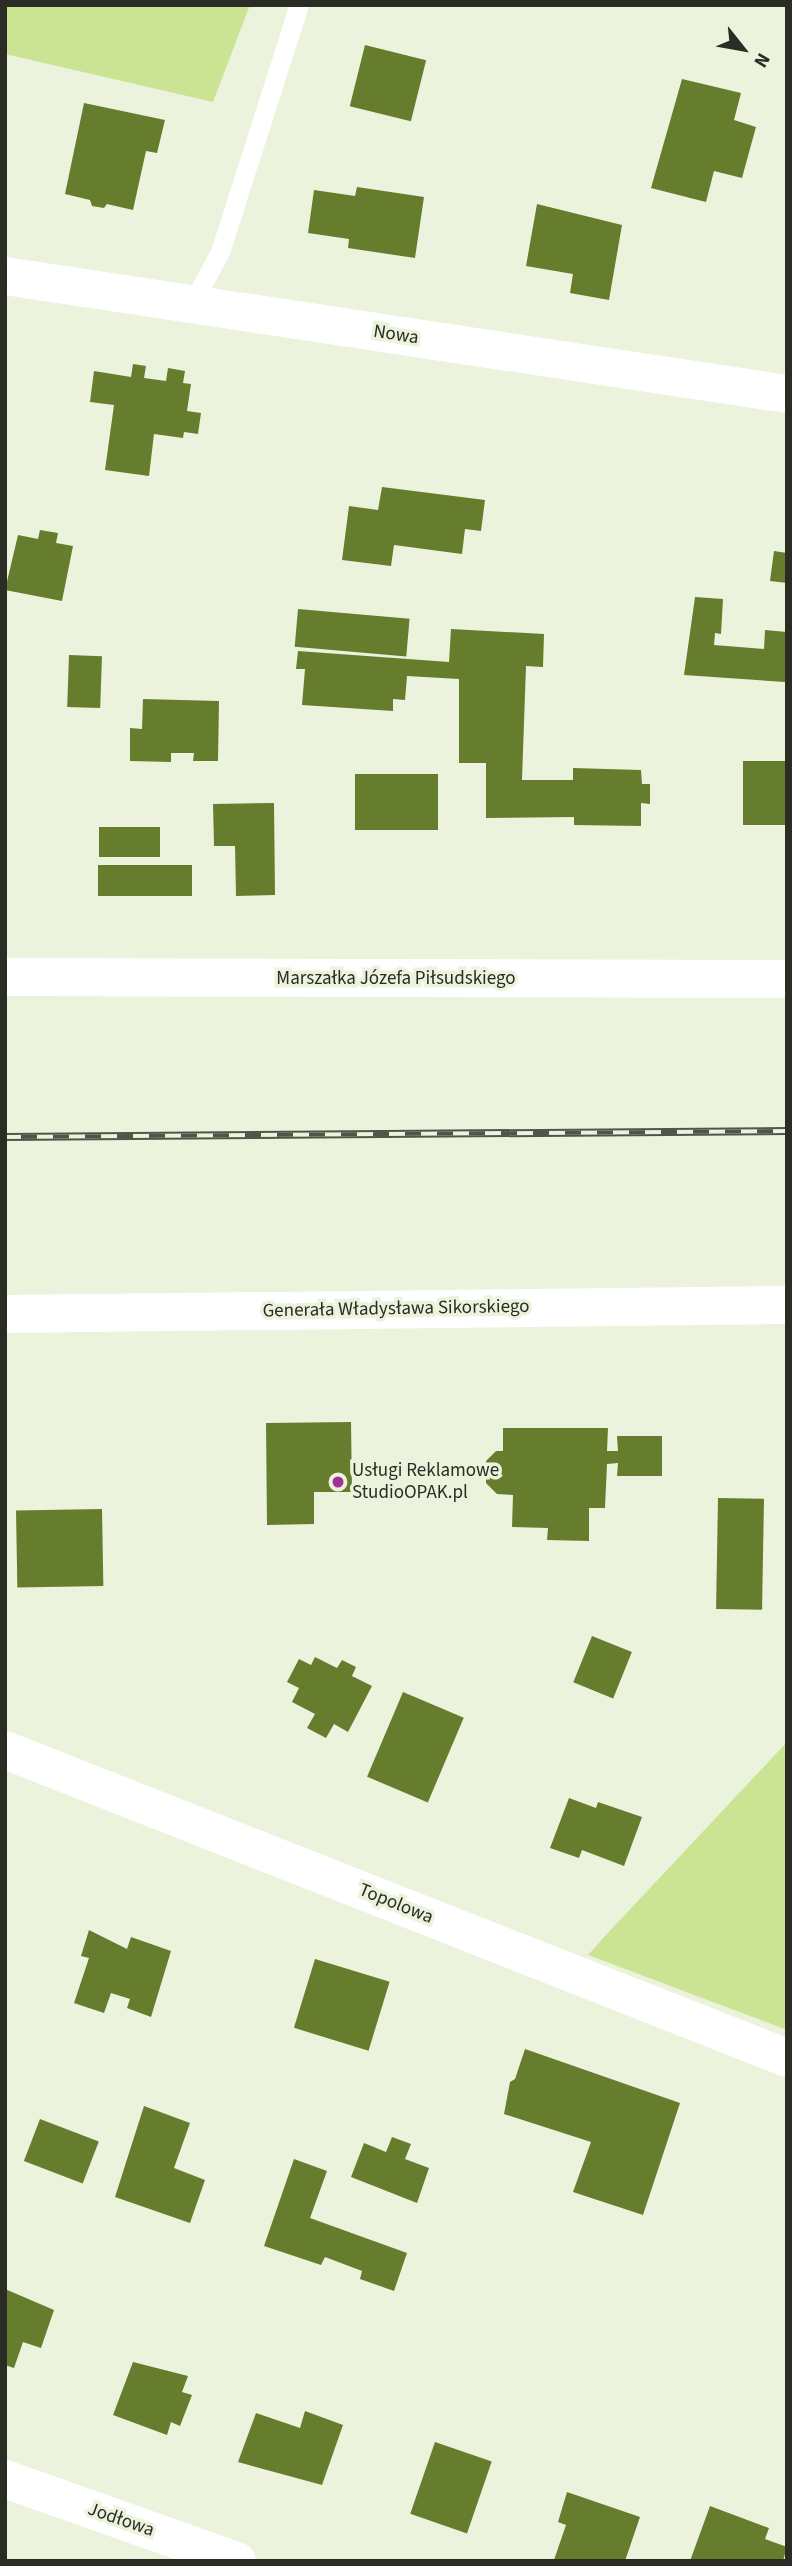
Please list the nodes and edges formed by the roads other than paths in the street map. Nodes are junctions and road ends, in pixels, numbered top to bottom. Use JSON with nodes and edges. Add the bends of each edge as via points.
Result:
{"nodes":[{"id":1,"x":299,"y":5,"type":"edge"},
{"id":2,"x":5,"y":276,"type":"edge"},
{"id":3,"x":191,"y":306,"type":"junction"},
{"id":4,"x":787,"y":394,"type":"edge"},
{"id":5,"x":5,"y":977,"type":"edge"},
{"id":6,"x":787,"y":979,"type":"edge"},
{"id":7,"x":787,"y":1305,"type":"edge"},
{"id":8,"x":5,"y":1314,"type":"edge"},
{"id":9,"x":5,"y":1750,"type":"edge"},
{"id":10,"x":787,"y":2058,"type":"edge"},
{"id":11,"x":5,"y":2479,"type":"edge"},
{"id":12,"x":237,"y":2561,"type":"edge"}],
"edges":[{"from":1,"to":3,"type":"lane","via":[[220,252]]},
{"from":2,"to":3,"type":"street","name":"Nowa"},
{"from":3,"to":4,"type":"street","name":"Nowa"},
{"from":5,"to":6,"type":"street","name":"Marszałka Józefa Piłsudskiego"},
{"from":7,"to":8,"type":"street","name":"Generała Władysława Sikorskiego"},
{"from":9,"to":10,"type":"street","name":"Topolowa"},
{"from":11,"to":12,"type":"street","name":"Jodłowa"}]}
